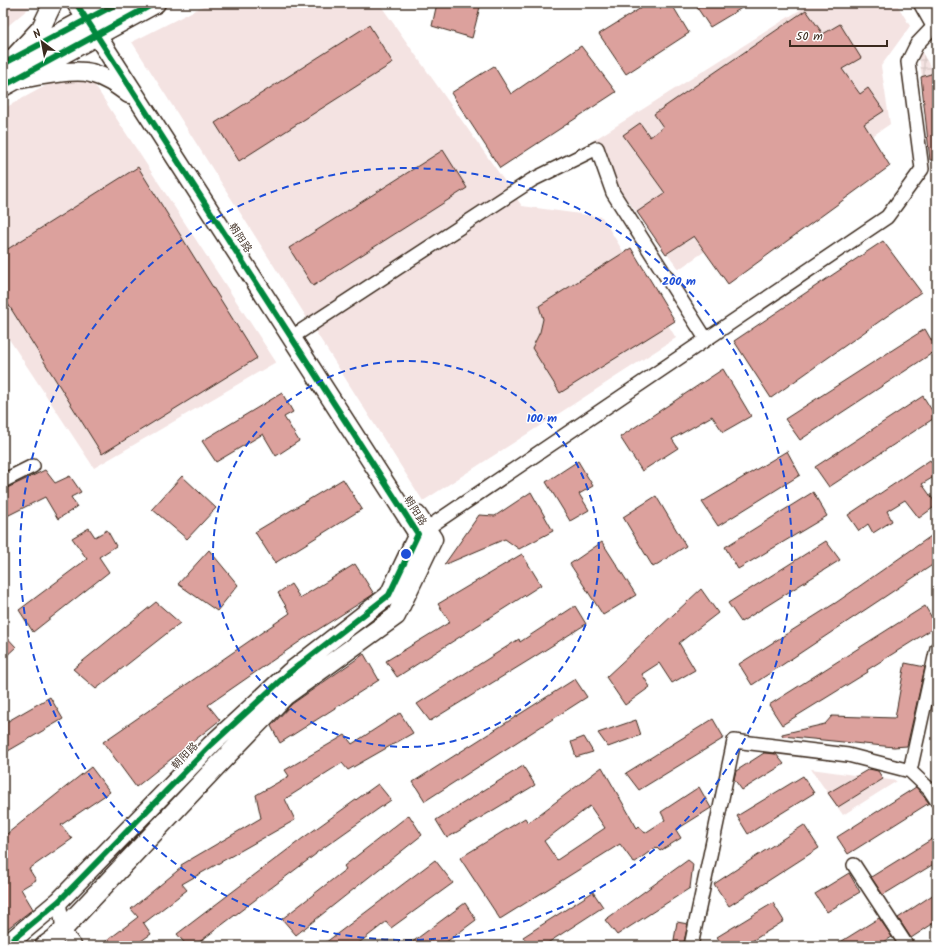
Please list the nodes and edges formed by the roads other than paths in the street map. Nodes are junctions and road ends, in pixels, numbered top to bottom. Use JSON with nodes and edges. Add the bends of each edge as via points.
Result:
{"nodes":[{"id":1,"x":53,"y":3,"type":"edge"},
{"id":2,"x":76,"y":3,"type":"edge"},
{"id":3,"x":118,"y":3,"type":"edge"},
{"id":4,"x":155,"y":3,"type":"edge"},
{"id":5,"x":924,"y":3,"type":"edge"},
{"id":6,"x":94,"y":20,"type":"edge"},
{"id":7,"x":936,"y":25,"type":"edge"},
{"id":8,"x":8,"y":72,"type":"edge"},
{"id":9,"x":141,"y":104,"type":"junction"},
{"id":10,"x":296,"y":335,"type":"junction"},
{"id":11,"x":706,"y":339,"type":"junction"},
{"id":12,"x":33,"y":466,"type":"dead end"},
{"id":13,"x":3,"y":481,"type":"edge"},
{"id":14,"x":422,"y":531,"type":"junction"},
{"id":15,"x":937,"y":648,"type":"edge"},
{"id":16,"x":910,"y":771,"type":"junction"},
{"id":17,"x":937,"y":801,"type":"edge"},
{"id":18,"x":854,"y":865,"type":"dead end"},
{"id":19,"x":58,"y":901,"type":"junction"},
{"id":20,"x":63,"y":930,"type":"junction"},
{"id":21,"x":5,"y":946,"type":"edge"},
{"id":22,"x":44,"y":946,"type":"edge"},
{"id":23,"x":75,"y":946,"type":"edge"},
{"id":24,"x":691,"y":946,"type":"edge"},
{"id":25,"x":907,"y":946,"type":"edge"}],
"edges":[{"from":1,"to":8,"type":"street","via":[[41,28]]},
{"from":2,"to":6,"type":"street","name":"朝阳路"},
{"from":3,"to":6,"type":"main road"},
{"from":4,"to":6,"type":"main road"},
{"from":5,"to":7,"type":"main road"},
{"from":6,"to":8,"type":"main road"},
{"from":6,"to":9,"type":"street","name":"朝阳路"},
{"from":6,"to":10,"type":"street","name":"朝阳路"},
{"from":7,"to":11,"type":"street","via":[[917,44],[908,62],[922,169],[887,217]]},
{"from":8,"to":9,"type":"street","via":[[90,72],[109,79]]},
{"from":9,"to":10,"type":"street","name":"朝阳路"},
{"from":10,"to":11,"type":"street","via":[[532,180],[597,148],[613,194]]},
{"from":10,"to":14,"type":"street","name":"朝阳路"},
{"from":11,"to":14,"type":"street"},
{"from":12,"to":13,"type":"street"},
{"from":14,"to":19,"type":"street","name":"朝阳路","via":[[388,595],[290,672],[211,745]]},
{"from":14,"to":20,"type":"street","name":"朝阳路","via":[[433,539],[396,616],[285,696]]},
{"from":15,"to":16,"type":"street"},
{"from":16,"to":17,"type":"street","via":[[929,789]]},
{"from":16,"to":24,"type":"street","via":[[848,755],[734,741]]},
{"from":18,"to":25,"type":"street"},
{"from":19,"to":20,"type":"street"},
{"from":19,"to":21,"type":"street","name":"朝阳路"},
{"from":20,"to":22,"type":"street","name":"朝阳路"},
{"from":20,"to":23,"type":"street"}]}
